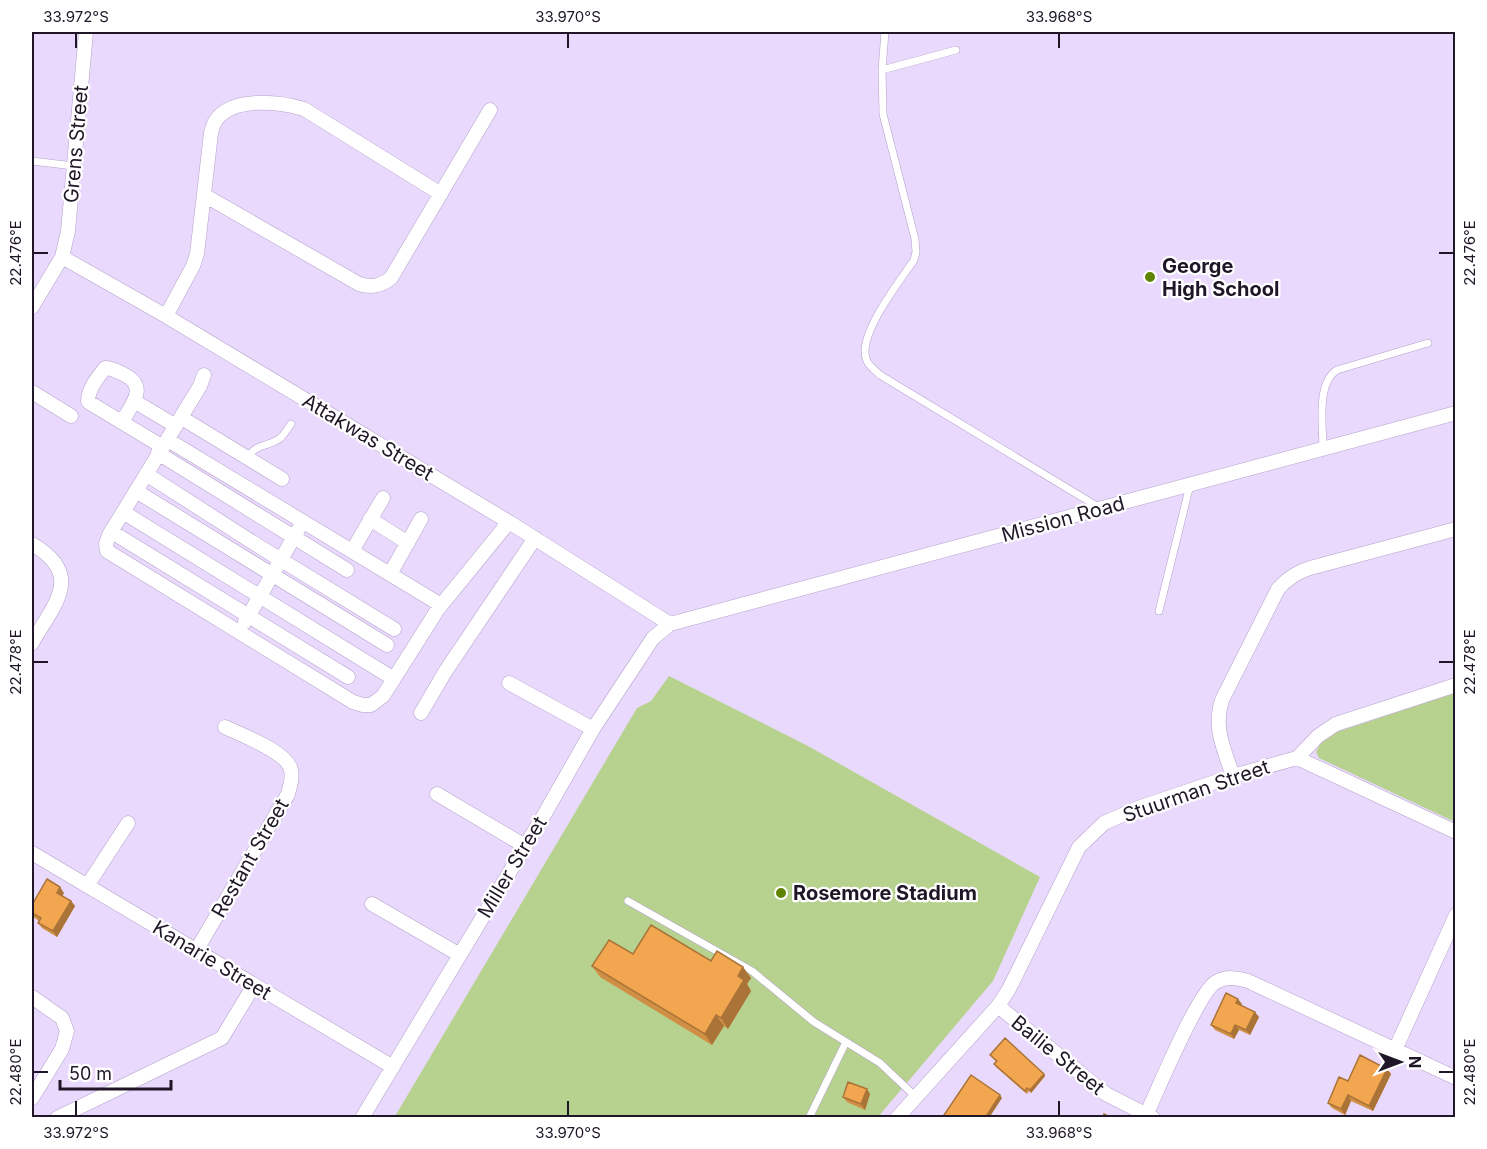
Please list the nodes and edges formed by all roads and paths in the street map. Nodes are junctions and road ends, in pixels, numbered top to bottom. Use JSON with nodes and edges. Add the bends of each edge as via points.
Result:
{"nodes":[{"id":1,"x":86,"y":32,"type":"edge"},
{"id":2,"x":885,"y":32,"type":"edge"},
{"id":3,"x":956,"y":50,"type":"dead end"},
{"id":4,"x":882,"y":70,"type":"junction"},
{"id":5,"x":490,"y":110,"type":"dead end"},
{"id":6,"x":32,"y":161,"type":"edge"},
{"id":7,"x":74,"y":166,"type":"junction"},
{"id":8,"x":441,"y":194,"type":"junction"},
{"id":9,"x":204,"y":195,"type":"junction"},
{"id":10,"x":62,"y":257,"type":"junction"},
{"id":11,"x":32,"y":307,"type":"edge"},
{"id":12,"x":166,"y":316,"type":"junction"},
{"id":13,"x":1428,"y":343,"type":"dead end"},
{"id":14,"x":204,"y":375,"type":"dead end"},
{"id":15,"x":32,"y":392,"type":"edge"},
{"id":16,"x":134,"y":400,"type":"junction"},
{"id":17,"x":1455,"y":413,"type":"edge"},
{"id":18,"x":71,"y":417,"type":"dead end"},
{"id":19,"x":122,"y":422,"type":"junction"},
{"id":20,"x":179,"y":422,"type":"junction"},
{"id":21,"x":291,"y":424,"type":"dead end"},
{"id":22,"x":163,"y":447,"type":"junction"},
{"id":23,"x":1323,"y":449,"type":"junction"},
{"id":24,"x":246,"y":458,"type":"junction"},
{"id":25,"x":146,"y":474,"type":"junction"},
{"id":26,"x":282,"y":479,"type":"dead end"},
{"id":27,"x":233,"y":480,"type":"junction"},
{"id":28,"x":1190,"y":485,"type":"junction"},
{"id":29,"x":136,"y":491,"type":"junction"},
{"id":30,"x":383,"y":498,"type":"dead end"},
{"id":31,"x":1101,"y":509,"type":"junction"},
{"id":32,"x":123,"y":512,"type":"junction"},
{"id":33,"x":370,"y":519,"type":"junction"},
{"id":34,"x":421,"y":519,"type":"dead end"},
{"id":35,"x":303,"y":521,"type":"junction"},
{"id":36,"x":509,"y":522,"type":"junction"},
{"id":37,"x":1455,"y":529,"type":"edge"},
{"id":38,"x":111,"y":532,"type":"junction"},
{"id":39,"x":294,"y":537,"type":"junction"},
{"id":40,"x":535,"y":538,"type":"junction"},
{"id":41,"x":408,"y":543,"type":"junction"},
{"id":42,"x":32,"y":544,"type":"edge"},
{"id":43,"x":352,"y":551,"type":"junction"},
{"id":44,"x":281,"y":560,"type":"junction"},
{"id":45,"x":347,"y":570,"type":"dead end"},
{"id":46,"x":390,"y":574,"type":"junction"},
{"id":47,"x":272,"y":575,"type":"junction"},
{"id":48,"x":260,"y":597,"type":"junction"},
{"id":49,"x":345,"y":598,"type":"junction"},
{"id":50,"x":441,"y":605,"type":"junction"},
{"id":51,"x":1159,"y":611,"type":"dead end"},
{"id":52,"x":335,"y":614,"type":"junction"},
{"id":53,"x":248,"y":616,"type":"junction"},
{"id":54,"x":303,"y":623,"type":"junction"},
{"id":55,"x":670,"y":624,"type":"junction"},
{"id":56,"x":394,"y":629,"type":"dead end"},
{"id":57,"x":239,"y":632,"type":"junction"},
{"id":58,"x":323,"y":635,"type":"junction"},
{"id":59,"x":292,"y":642,"type":"junction"},
{"id":60,"x":32,"y":643,"type":"edge"},
{"id":61,"x":387,"y":645,"type":"dead end"},
{"id":62,"x":282,"y":658,"type":"junction"},
{"id":63,"x":348,"y":677,"type":"dead end"},
{"id":64,"x":394,"y":680,"type":"junction"},
{"id":65,"x":508,"y":683,"type":"dead end"},
{"id":66,"x":1455,"y":685,"type":"edge"},
{"id":67,"x":421,"y":713,"type":"dead end"},
{"id":68,"x":225,"y":727,"type":"dead end"},
{"id":69,"x":593,"y":729,"type":"junction"},
{"id":70,"x":1297,"y":758,"type":"junction"},
{"id":71,"x":1233,"y":776,"type":"junction"},
{"id":72,"x":438,"y":794,"type":"dead end"},
{"id":73,"x":128,"y":823,"type":"dead end"},
{"id":74,"x":1455,"y":832,"type":"edge"},
{"id":75,"x":525,"y":846,"type":"junction"},
{"id":76,"x":32,"y":853,"type":"edge"},
{"id":77,"x":87,"y":886,"type":"junction"},
{"id":78,"x":628,"y":901,"type":"dead end"},
{"id":79,"x":372,"y":904,"type":"dead end"},
{"id":80,"x":1455,"y":915,"type":"edge"},
{"id":81,"x":196,"y":951,"type":"junction"},
{"id":82,"x":460,"y":955,"type":"junction"},
{"id":83,"x":254,"y":985,"type":"junction"},
{"id":84,"x":32,"y":997,"type":"edge"},
{"id":85,"x":998,"y":1006,"type":"junction"},
{"id":86,"x":846,"y":1042,"type":"junction"},
{"id":87,"x":1395,"y":1050,"type":"junction"},
{"id":88,"x":393,"y":1067,"type":"junction"},
{"id":89,"x":1455,"y":1078,"type":"edge"},
{"id":90,"x":916,"y":1097,"type":"junction"},
{"id":91,"x":32,"y":1098,"type":"edge"},
{"id":92,"x":1149,"y":1116,"type":"edge"},
{"id":93,"x":57,"y":1118,"type":"edge"},
{"id":94,"x":363,"y":1118,"type":"edge"},
{"id":95,"x":809,"y":1118,"type":"edge"},
{"id":96,"x":897,"y":1118,"type":"edge"}],
"edges":[{"from":1,"to":7,"type":"street","name":"Grens Street"},
{"from":2,"to":4,"type":"lane"},
{"from":3,"to":4,"type":"lane"},
{"from":4,"to":31,"type":"lane","via":[[884,114],[916,252],[867,334],[866,360],[880,375]]},
{"from":5,"to":8,"type":"street"},
{"from":6,"to":7,"type":"lane"},
{"from":7,"to":10,"type":"street","name":"Grens Street"},
{"from":8,"to":9,"type":"street","via":[[391,278],[369,287]]},
{"from":8,"to":9,"type":"street","via":[[304,109],[262,102],[241,105],[216,120]]},
{"from":9,"to":12,"type":"street","via":[[197,254]]},
{"from":10,"to":11,"type":"street","name":"Grens Street"},
{"from":10,"to":12,"type":"street","name":"Attakwas Street"},
{"from":12,"to":36,"type":"street","name":"Attakwas Street"},
{"from":13,"to":23,"type":"lane","via":[[1330,375],[1323,395]]},
{"from":14,"to":20,"type":"street"},
{"from":15,"to":18,"type":"street"},
{"from":16,"to":19,"type":"street"},
{"from":16,"to":19,"type":"street","via":[[136,382],[105,368],[88,401]]},
{"from":16,"to":20,"type":"street"},
{"from":17,"to":23,"type":"street","name":"Mission Road"},
{"from":19,"to":22,"type":"street"},
{"from":20,"to":22,"type":"street"},
{"from":20,"to":24,"type":"street"},
{"from":21,"to":24,"type":"lane","via":[[281,438],[256,447]]},
{"from":22,"to":25,"type":"street"},
{"from":22,"to":27,"type":"street"},
{"from":22,"to":39,"type":"street"},
{"from":23,"to":28,"type":"street","name":"Mission Road"},
{"from":24,"to":26,"type":"street"},
{"from":24,"to":27,"type":"street"},
{"from":25,"to":29,"type":"street"},
{"from":25,"to":44,"type":"street"},
{"from":27,"to":35,"type":"street"},
{"from":28,"to":31,"type":"street","name":"Mission Road"},
{"from":28,"to":51,"type":"lane"},
{"from":29,"to":32,"type":"street"},
{"from":29,"to":47,"type":"street"},
{"from":30,"to":33,"type":"street"},
{"from":31,"to":55,"type":"street","name":"Mission Road"},
{"from":32,"to":38,"type":"street"},
{"from":32,"to":48,"type":"street"},
{"from":33,"to":41,"type":"street"},
{"from":33,"to":43,"type":"street"},
{"from":34,"to":41,"type":"street"},
{"from":35,"to":39,"type":"street"},
{"from":35,"to":43,"type":"street"},
{"from":36,"to":40,"type":"street","name":"Attakwas Street"},
{"from":36,"to":50,"type":"street"},
{"from":37,"to":71,"type":"street","via":[[1310,568],[1285,581],[1218,712],[1218,729]]},
{"from":38,"to":53,"type":"street"},
{"from":38,"to":57,"type":"street","via":[[105,548],[112,555]]},
{"from":39,"to":44,"type":"street"},
{"from":39,"to":45,"type":"street"},
{"from":40,"to":55,"type":"street","name":"Attakwas Street"},
{"from":40,"to":67,"type":"street"},
{"from":41,"to":46,"type":"street"},
{"from":42,"to":60,"type":"street","via":[[53,559],[62,585]]},
{"from":43,"to":46,"type":"street"},
{"from":44,"to":47,"type":"street"},
{"from":44,"to":49,"type":"street"},
{"from":46,"to":50,"type":"street"},
{"from":47,"to":48,"type":"street"},
{"from":47,"to":52,"type":"street"},
{"from":48,"to":53,"type":"street"},
{"from":48,"to":54,"type":"street"},
{"from":49,"to":52,"type":"street"},
{"from":49,"to":56,"type":"street"},
{"from":50,"to":64,"type":"street"},
{"from":52,"to":58,"type":"street"},
{"from":52,"to":61,"type":"street"},
{"from":53,"to":57,"type":"street"},
{"from":53,"to":59,"type":"street"},
{"from":54,"to":58,"type":"street"},
{"from":54,"to":59,"type":"street"},
{"from":55,"to":69,"type":"street","name":"Miller Street","via":[[653,638]]},
{"from":57,"to":62,"type":"street"},
{"from":58,"to":64,"type":"street"},
{"from":59,"to":62,"type":"street"},
{"from":59,"to":63,"type":"street"},
{"from":62,"to":64,"type":"street","via":[[363,705],[377,702]]},
{"from":65,"to":69,"type":"street"},
{"from":66,"to":70,"type":"street","via":[[1336,724]]},
{"from":68,"to":81,"type":"street","name":"Restant Street","via":[[279,753],[288,762],[291,780],[288,794]]},
{"from":69,"to":75,"type":"street","name":"Miller Street"},
{"from":70,"to":71,"type":"street","name":"Stuurman Street"},
{"from":70,"to":74,"type":"street"},
{"from":71,"to":85,"type":"street","name":"Stuurman Street","via":[[1138,808],[1104,823],[1091,834],[1079,847]]},
{"from":72,"to":75,"type":"street"},
{"from":73,"to":77,"type":"street"},
{"from":75,"to":82,"type":"street","name":"Miller Street"},
{"from":76,"to":77,"type":"street","name":"Kanarie Street"},
{"from":77,"to":81,"type":"street","name":"Kanarie Street"},
{"from":78,"to":86,"type":"lane","via":[[752,971],[814,1022]]},
{"from":79,"to":82,"type":"street"},
{"from":80,"to":87,"type":"street"},
{"from":81,"to":83,"type":"street","name":"Kanarie Street"},
{"from":82,"to":88,"type":"street","name":"Miller Street"},
{"from":83,"to":88,"type":"street","name":"Kanarie Street"},
{"from":83,"to":93,"type":"street","via":[[222,1038]]},
{"from":84,"to":91,"type":"street","via":[[62,1018],[67,1030],[62,1049]]},
{"from":85,"to":90,"type":"street","name":"Stuurman Street"},
{"from":85,"to":92,"type":"street","name":"Bailie Street","via":[[1106,1094]]},
{"from":86,"to":90,"type":"lane","via":[[880,1063]]},
{"from":86,"to":95,"type":"lane"},
{"from":87,"to":89,"type":"street"},
{"from":87,"to":92,"type":"street","via":[[1248,981],[1223,979],[1215,982],[1201,999]]},
{"from":88,"to":94,"type":"street","name":"Miller Street"},
{"from":90,"to":96,"type":"street","name":"Stuurman Street"}]}
